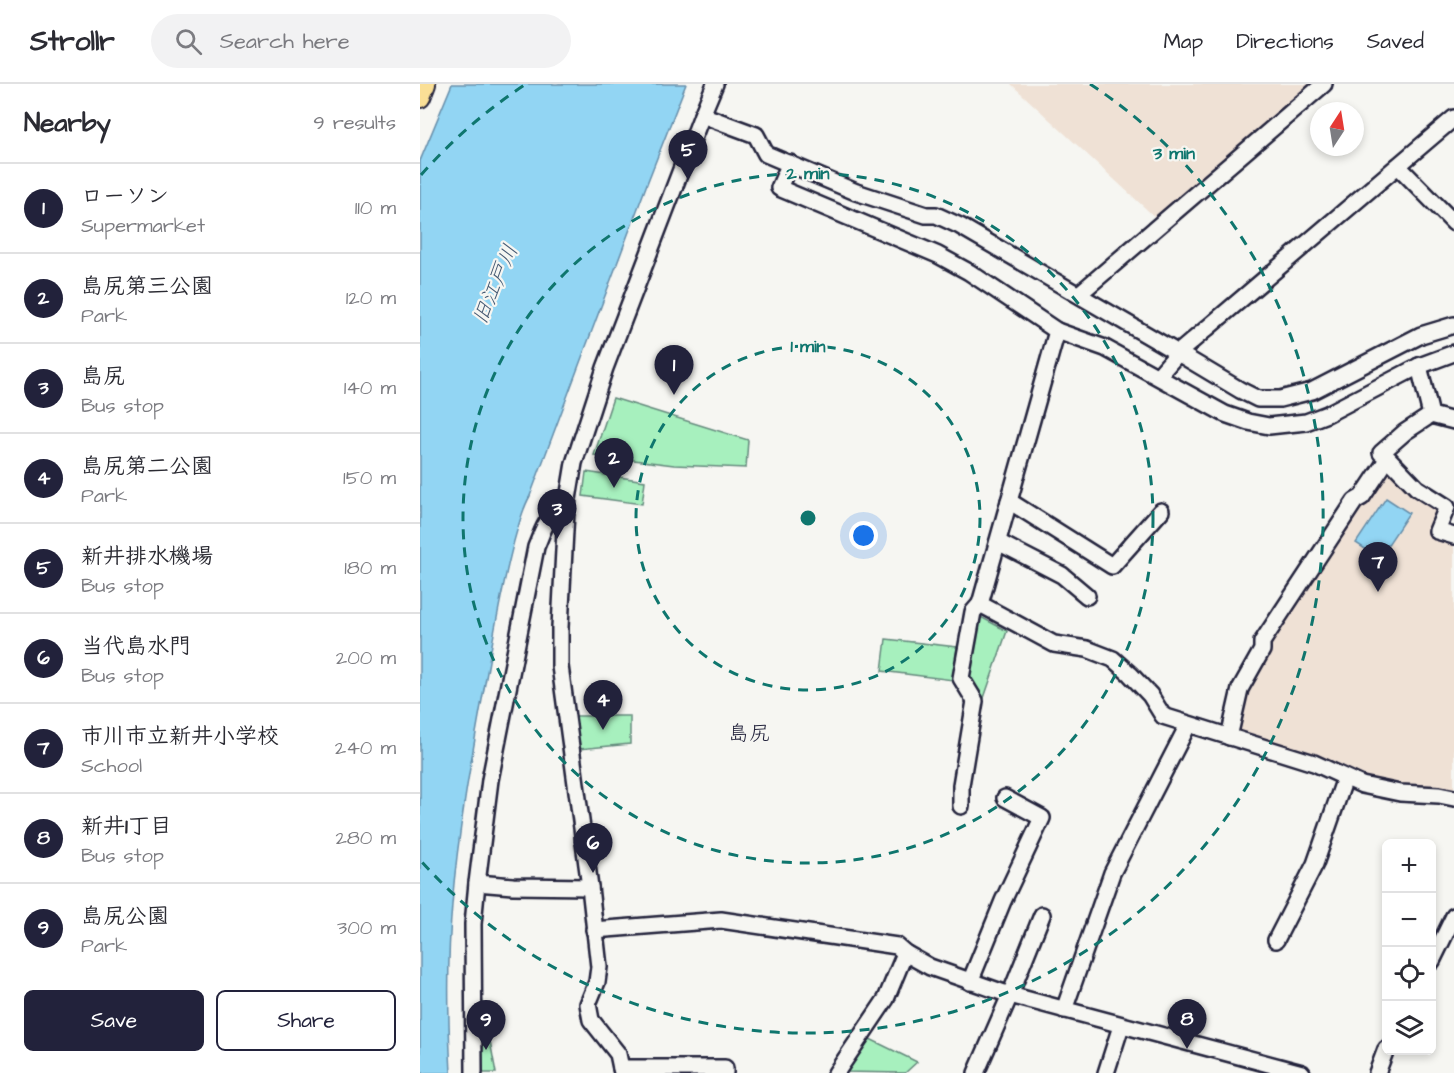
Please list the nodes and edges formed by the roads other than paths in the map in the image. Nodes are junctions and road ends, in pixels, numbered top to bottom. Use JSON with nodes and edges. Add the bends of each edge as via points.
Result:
{"nodes":[{"id":1,"x":425,"y":84,"type":"edge"},
{"id":2,"x":715,"y":84,"type":"edge"},
{"id":3,"x":1324,"y":84,"type":"edge"},
{"id":4,"x":420,"y":97,"type":"edge"},
{"id":5,"x":702,"y":115,"type":"junction"},
{"id":6,"x":1454,"y":118,"type":"edge"},
{"id":7,"x":790,"y":164,"type":"junction"},
{"id":8,"x":1398,"y":166,"type":"junction"},
{"id":9,"x":1454,"y":223,"type":"edge"},
{"id":10,"x":1079,"y":294,"type":"junction"},
{"id":11,"x":1454,"y":325,"type":"edge"},
{"id":12,"x":1058,"y":331,"type":"junction"},
{"id":13,"x":1178,"y":353,"type":"junction"},
{"id":14,"x":1454,"y":353,"type":"edge"},
{"id":15,"x":1419,"y":366,"type":"junction"},
{"id":16,"x":1158,"y":376,"type":"junction"},
{"id":17,"x":1431,"y":415,"type":"junction"},
{"id":18,"x":1454,"y":422,"type":"edge"},
{"id":19,"x":1388,"y":458,"type":"junction"},
{"id":20,"x":1009,"y":501,"type":"junction"},
{"id":21,"x":566,"y":511,"type":"junction"},
{"id":22,"x":1161,"y":511,"type":"dead end"},
{"id":23,"x":1454,"y":536,"type":"edge"},
{"id":24,"x":998,"y":542,"type":"junction"},
{"id":25,"x":1087,"y":596,"type":"dead end"},
{"id":26,"x":980,"y":604,"type":"junction"},
{"id":27,"x":1188,"y":725,"type":"junction"},
{"id":28,"x":1229,"y":737,"type":"junction"},
{"id":29,"x":1345,"y":778,"type":"junction"},
{"id":30,"x":1005,"y":798,"type":"dead end"},
{"id":31,"x":1454,"y":798,"type":"edge"},
{"id":32,"x":961,"y":806,"type":"dead end"},
{"id":33,"x":477,"y":883,"type":"junction"},
{"id":34,"x":590,"y":887,"type":"junction"},
{"id":35,"x":1042,"y":915,"type":"dead end"},
{"id":36,"x":1454,"y":916,"type":"edge"},
{"id":37,"x":594,"y":930,"type":"junction"},
{"id":38,"x":1276,"y":940,"type":"dead end"},
{"id":39,"x":1436,"y":951,"type":"edge"},
{"id":40,"x":905,"y":953,"type":"junction"},
{"id":41,"x":970,"y":982,"type":"junction"},
{"id":42,"x":1010,"y":995,"type":"junction"},
{"id":43,"x":1064,"y":1010,"type":"junction"},
{"id":44,"x":1121,"y":1026,"type":"junction"},
{"id":45,"x":1384,"y":1055,"type":"edge"},
{"id":46,"x":621,"y":1070,"type":"edge"},
{"id":47,"x":474,"y":1073,"type":"edge"},
{"id":48,"x":725,"y":1073,"type":"edge"},
{"id":49,"x":836,"y":1073,"type":"edge"},
{"id":50,"x":976,"y":1073,"type":"edge"},
{"id":51,"x":1106,"y":1073,"type":"edge"},
{"id":52,"x":1302,"y":1073,"type":"edge"},
{"id":53,"x":1377,"y":1073,"type":"edge"}],
"edges":[{"from":1,"to":4,"type":"main road"},
{"from":2,"to":5,"type":"street"},
{"from":3,"to":10,"type":"street"},
{"from":5,"to":7,"type":"street","via":[[756,135],[766,154]]},
{"from":5,"to":21,"type":"street","via":[[605,368],[574,463]]},
{"from":6,"to":8,"type":"street"},
{"from":7,"to":10,"type":"street","via":[[856,192],[936,215]]},
{"from":7,"to":12,"type":"street","via":[[779,188],[938,255]]},
{"from":8,"to":9,"type":"street"},
{"from":8,"to":13,"type":"street"},
{"from":10,"to":13,"type":"street"},
{"from":11,"to":13,"type":"street","via":[[1421,335],[1312,391],[1280,399],[1258,399]]},
{"from":12,"to":16,"type":"street","via":[[1105,348]]},
{"from":12,"to":20,"type":"street"},
{"from":13,"to":16,"type":"street"},
{"from":14,"to":15,"type":"street"},
{"from":15,"to":16,"type":"street","via":[[1317,418],[1269,426],[1225,414]]},
{"from":15,"to":17,"type":"street"},
{"from":17,"to":18,"type":"street"},
{"from":17,"to":19,"type":"street","via":[[1381,453]]},
{"from":19,"to":23,"type":"street","via":[[1417,488],[1447,507],[1437,531]]},
{"from":19,"to":28,"type":"street","via":[[1262,642],[1262,650],[1240,689]]},
{"from":20,"to":22,"type":"street","via":[[1112,566]]},
{"from":20,"to":24,"type":"street"},
{"from":21,"to":33,"type":"street","via":[[549,517],[536,547],[490,780]]},
{"from":21,"to":34,"type":"street","via":[[560,666]]},
{"from":24,"to":25,"type":"street","via":[[1062,576]]},
{"from":24,"to":26,"type":"street"},
{"from":26,"to":27,"type":"street","via":[[1054,644],[1087,649],[1113,659],[1150,695],[1163,716]]},
{"from":26,"to":32,"type":"street","via":[[973,612],[961,678],[975,701]]},
{"from":27,"to":28,"type":"street"},
{"from":27,"to":43,"type":"street","via":[[1112,873]]},
{"from":28,"to":29,"type":"street","via":[[1314,763]]},
{"from":29,"to":31,"type":"street","via":[[1374,789]]},
{"from":29,"to":38,"type":"street","via":[[1315,864]]},
{"from":30,"to":41,"type":"street","via":[[1042,818]]},
{"from":33,"to":34,"type":"street"},
{"from":33,"to":47,"type":"street","via":[[473,924]]},
{"from":34,"to":37,"type":"street"},
{"from":35,"to":42,"type":"street"},
{"from":36,"to":39,"type":"street"},
{"from":37,"to":40,"type":"street","via":[[721,920],[897,946]]},
{"from":37,"to":46,"type":"street","via":[[598,967],[588,1004],[591,1020],[618,1054]]},
{"from":40,"to":41,"type":"street"},
{"from":40,"to":49,"type":"street","via":[[886,999]]},
{"from":41,"to":42,"type":"street"},
{"from":42,"to":43,"type":"street"},
{"from":42,"to":50,"type":"street"},
{"from":43,"to":44,"type":"street"},
{"from":44,"to":51,"type":"street"},
{"from":44,"to":52,"type":"street"},
{"from":45,"to":53,"type":"street"},
{"from":46,"to":48,"type":"street","via":[[725,1068]]}]}
